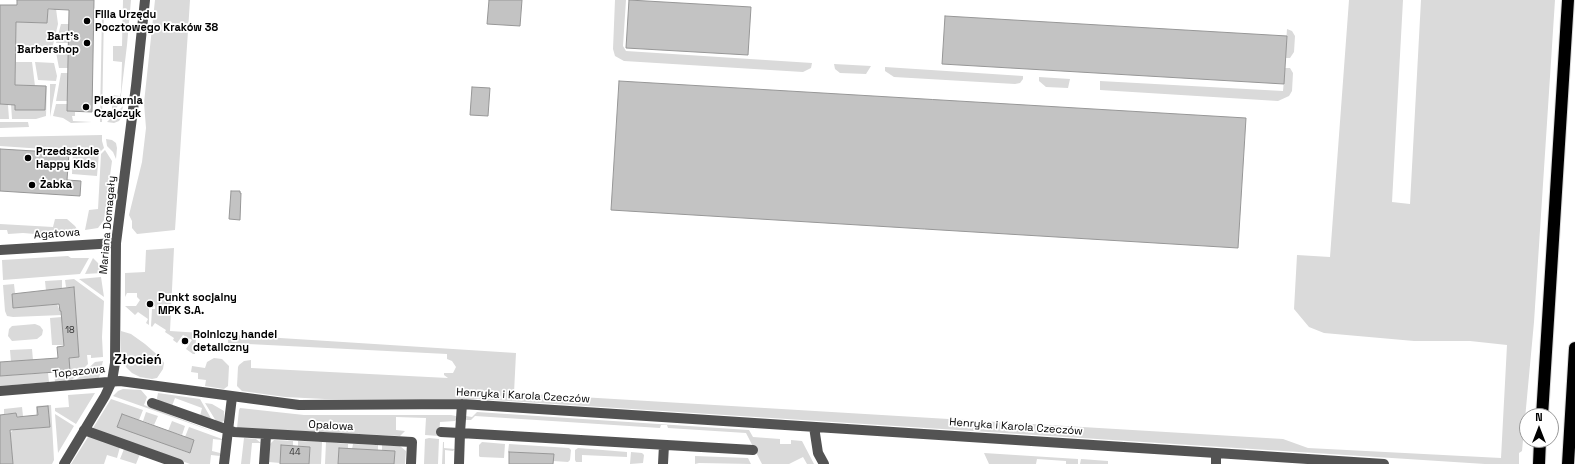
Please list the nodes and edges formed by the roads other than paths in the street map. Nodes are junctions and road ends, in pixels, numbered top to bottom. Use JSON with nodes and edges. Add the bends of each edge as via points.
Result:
{"nodes":[{"id":1,"x":145,"y":0,"type":"edge"},
{"id":2,"x":1568,"y":0,"type":"edge"},
{"id":3,"x":116,"y":243,"type":"junction"},
{"id":4,"x":0,"y":250,"type":"edge"},
{"id":5,"x":1575,"y":348,"type":"edge"},
{"id":6,"x":112,"y":381,"type":"junction"},
{"id":7,"x":0,"y":391,"type":"edge"},
{"id":8,"x":232,"y":397,"type":"junction"},
{"id":9,"x":152,"y":403,"type":"dead end"},
{"id":10,"x":462,"y":404,"type":"junction"},
{"id":11,"x":1542,"y":408,"type":"edge"},
{"id":12,"x":814,"y":427,"type":"junction"},
{"id":13,"x":84,"y":430,"type":"junction"},
{"id":14,"x":228,"y":430,"type":"junction"},
{"id":15,"x":441,"y":432,"type":"dead end"},
{"id":16,"x":460,"y":433,"type":"junction"},
{"id":17,"x":266,"y":435,"type":"junction"},
{"id":18,"x":664,"y":445,"type":"junction"},
{"id":19,"x":1540,"y":448,"type":"edge"},
{"id":20,"x":753,"y":450,"type":"dead end"},
{"id":21,"x":1216,"y":453,"type":"junction"},
{"id":22,"x":1344,"y":463,"type":"edge"},
{"id":23,"x":64,"y":464,"type":"edge"},
{"id":24,"x":179,"y":464,"type":"edge"},
{"id":25,"x":224,"y":464,"type":"edge"},
{"id":26,"x":264,"y":464,"type":"edge"},
{"id":27,"x":411,"y":464,"type":"edge"},
{"id":28,"x":459,"y":464,"type":"edge"},
{"id":29,"x":663,"y":464,"type":"edge"},
{"id":30,"x":824,"y":464,"type":"edge"},
{"id":31,"x":1216,"y":464,"type":"edge"},
{"id":32,"x":1384,"y":464,"type":"edge"},
{"id":33,"x":1539,"y":464,"type":"edge"},
{"id":34,"x":1568,"y":464,"type":"edge"}],
"edges":[{"from":1,"to":3,"type":"street","name":"Mariana Domagały"},
{"from":2,"to":11,"type":"highway"},
{"from":3,"to":4,"type":"street","name":"Agatowa"},
{"from":3,"to":6,"type":"street","name":"Mariana Domagały"},
{"from":5,"to":34,"type":"highway"},
{"from":6,"to":7,"type":"street","name":"Topazowa"},
{"from":6,"to":8,"type":"street","name":"Topazowa"},
{"from":6,"to":13,"type":"street","name":"Mariana Domagały"},
{"from":8,"to":10,"type":"street","name":"Henryka i Karola Czeczów","via":[[299,405]]},
{"from":8,"to":14,"type":"street"},
{"from":9,"to":14,"type":"street","name":"Opalowa"},
{"from":10,"to":12,"type":"street","name":"Henryka i Karola Czeczów"},
{"from":10,"to":16,"type":"street"},
{"from":12,"to":21,"type":"street","name":"Henryka i Karola Czeczów"},
{"from":12,"to":30,"type":"street","via":[[818,453]]},
{"from":13,"to":23,"type":"street","name":"Mariana Domagały"},
{"from":13,"to":24,"type":"street"},
{"from":14,"to":17,"type":"street","name":"Opalowa"},
{"from":14,"to":25,"type":"street"},
{"from":15,"to":16,"type":"street"},
{"from":16,"to":18,"type":"street"},
{"from":16,"to":28,"type":"street"},
{"from":17,"to":26,"type":"street"},
{"from":17,"to":27,"type":"street","name":"Opalowa","via":[[412,442]]},
{"from":18,"to":20,"type":"street"},
{"from":18,"to":29,"type":"street"},
{"from":19,"to":33,"type":"highway"},
{"from":21,"to":22,"type":"street","name":"Henryka i Karola Czeczów"},
{"from":21,"to":31,"type":"street"},
{"from":22,"to":32,"type":"street","name":"Henryka i Karola Czeczów"}]}
